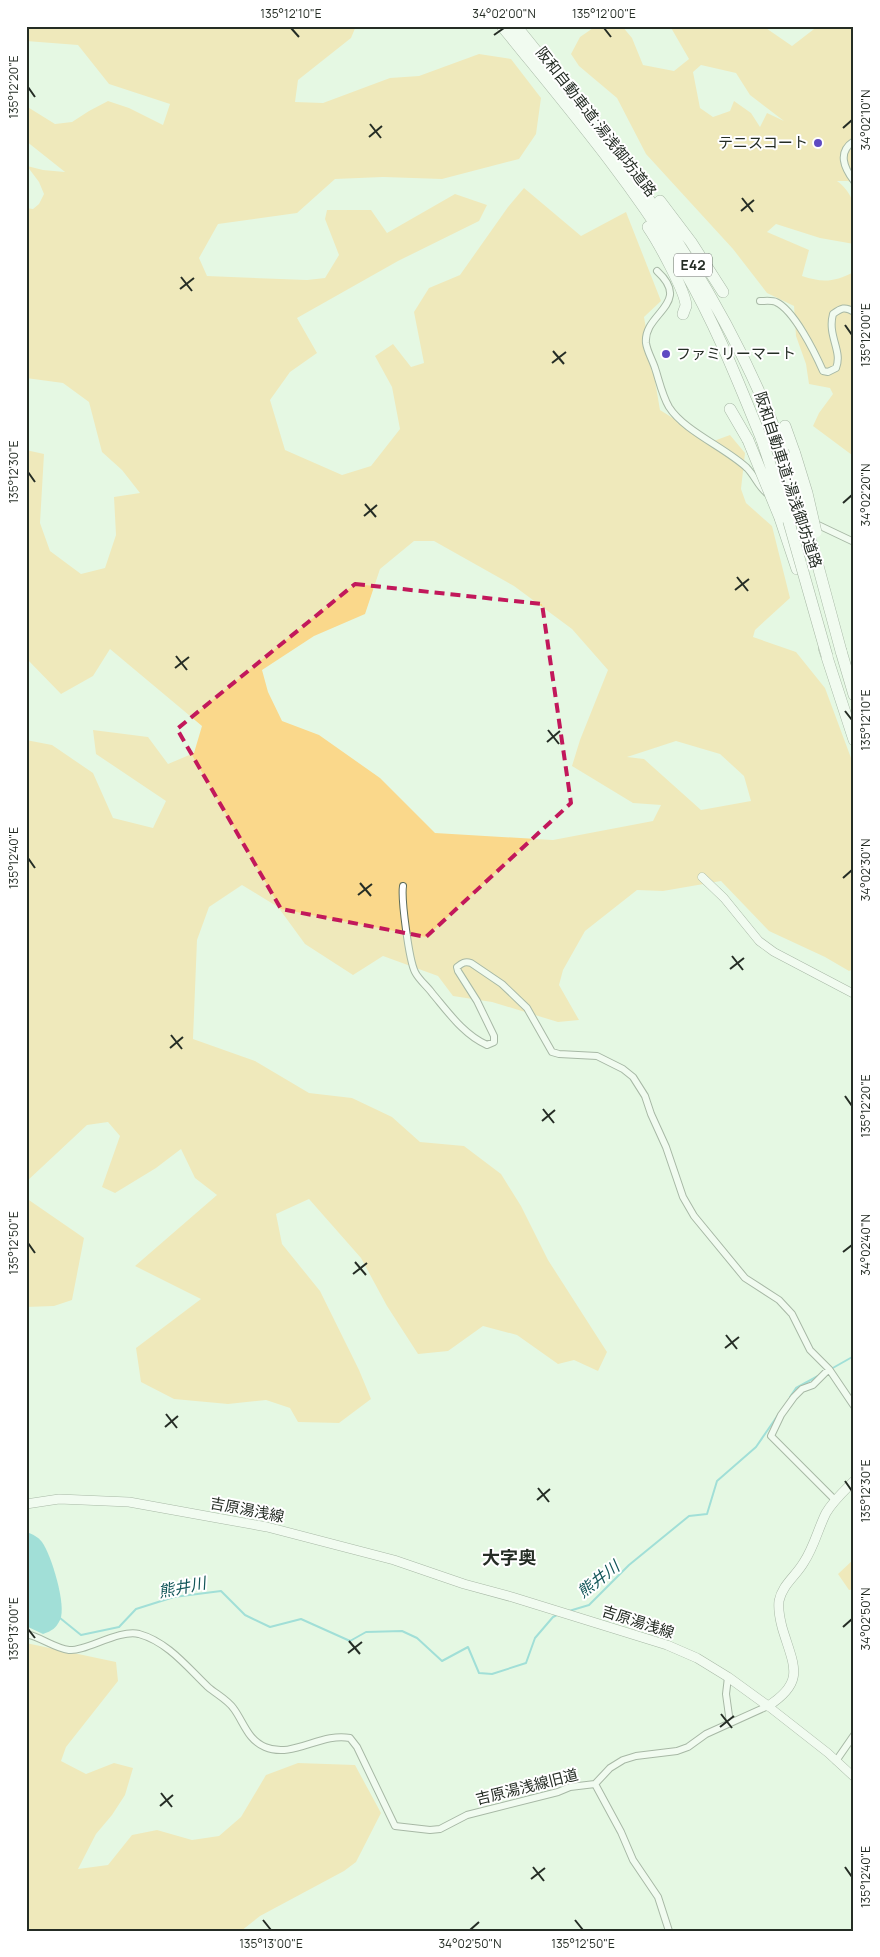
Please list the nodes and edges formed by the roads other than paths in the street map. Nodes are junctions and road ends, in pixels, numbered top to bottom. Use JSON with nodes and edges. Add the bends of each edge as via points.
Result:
{"nodes":[{"id":1,"x":502,"y":26,"type":"edge"},
{"id":2,"x":516,"y":26,"type":"edge"},
{"id":3,"x":530,"y":51,"type":"junction"},
{"id":4,"x":568,"y":99,"type":"junction"},
{"id":5,"x":590,"y":136,"type":"junction"},
{"id":6,"x":607,"y":140,"type":"junction"},
{"id":7,"x":854,"y":141,"type":"edge"},
{"id":8,"x":854,"y":181,"type":"edge"},
{"id":9,"x":656,"y":271,"type":"dead end"},
{"id":10,"x":722,"y":292,"type":"dead end"},
{"id":11,"x":760,"y":300,"type":"dead end"},
{"id":12,"x":854,"y":312,"type":"edge"},
{"id":13,"x":684,"y":314,"type":"dead end"},
{"id":14,"x":730,"y":410,"type":"dead end"},
{"id":15,"x":785,"y":426,"type":"dead end"},
{"id":16,"x":789,"y":452,"type":"junction"},
{"id":17,"x":854,"y":542,"type":"edge"},
{"id":18,"x":826,"y":656,"type":"junction"},
{"id":19,"x":854,"y":695,"type":"edge"},
{"id":20,"x":854,"y":740,"type":"edge"},
{"id":21,"x":702,"y":877,"type":"dead end"},
{"id":22,"x":403,"y":886,"type":"dead end"},
{"id":23,"x":854,"y":994,"type":"edge"},
{"id":24,"x":829,"y":1369,"type":"junction"},
{"id":25,"x":854,"y":1406,"type":"edge"},
{"id":26,"x":854,"y":1481,"type":"edge"},
{"id":27,"x":835,"y":1500,"type":"junction"},
{"id":28,"x":26,"y":1504,"type":"edge"},
{"id":29,"x":26,"y":1634,"type":"edge"},
{"id":30,"x":728,"y":1677,"type":"junction"},
{"id":31,"x":768,"y":1706,"type":"junction"},
{"id":32,"x":730,"y":1723,"type":"junction"},
{"id":33,"x":854,"y":1735,"type":"edge"},
{"id":34,"x":836,"y":1761,"type":"junction"},
{"id":35,"x":854,"y":1777,"type":"edge"},
{"id":36,"x":595,"y":1784,"type":"junction"},
{"id":37,"x":669,"y":1931,"type":"edge"}],
"edges":[{"from":1,"to":3,"type":"highway","name":"阪和自動車道;湯浅御坊道路","number":"E42"},
{"from":2,"to":3,"type":"highway","name":"阪和自動車道;湯浅御坊道路","number":"E42"},
{"from":3,"to":4,"type":"highway","name":"阪和自動車道;湯浅御坊道路","number":"E42"},
{"from":4,"to":5,"type":"highway","name":"阪和自動車道;湯浅御坊道路","number":"E42"},
{"from":4,"to":6,"type":"highway","name":"阪和自動車道;湯浅御坊道路","number":"E42"},
{"from":5,"to":13,"type":"highway","via":[[670,266],[686,304]]},
{"from":5,"to":18,"type":"highway","name":"阪和自動車道;湯浅御坊道路","number":"E42","bridge":true,"via":[[649,216],[694,288],[724,348],[762,440],[786,512]]},
{"from":6,"to":10,"type":"highway","via":[[672,216]]},
{"from":6,"to":16,"type":"highway","name":"阪和自動車道;湯浅御坊道路","number":"E42","via":[[660,213],[710,293]]},
{"from":7,"to":8,"type":"street","via":[[846,147],[843,162]]},
{"from":9,"to":17,"type":"street","via":[[663,277],[670,300],[646,332],[646,345],[670,408],[685,423],[746,467],[763,491],[810,521]]},
{"from":11,"to":12,"type":"street","via":[[775,302],[784,308],[814,350],[824,371],[828,372],[836,368],[839,361],[831,331],[833,314],[845,308]]},
{"from":14,"to":18,"type":"highway","bridge":true,"via":[[748,440],[780,518]]},
{"from":15,"to":16,"type":"highway"},
{"from":16,"to":19,"type":"highway","name":"阪和自動車道;湯浅御坊道路","number":"E42","bridge":true},
{"from":18,"to":20,"type":"highway","name":"阪和自動車道;湯浅御坊道路","number":"E42"},
{"from":21,"to":23,"type":"street","via":[[759,941]]},
{"from":22,"to":24,"type":"street","via":[[403,912],[415,972],[448,1014],[479,1042],[487,1045],[494,1042],[477,1002],[458,971],[460,964],[471,963],[502,984],[527,1008],[552,1052],[597,1056],[633,1077],[645,1096],[683,1197],[694,1216],[745,1278],[779,1300],[792,1314],[810,1350]]},
{"from":24,"to":25,"type":"street"},
{"from":24,"to":27,"type":"street","via":[[794,1397],[771,1436]]},
{"from":26,"to":27,"type":"main road"},
{"from":27,"to":31,"type":"main road","via":[[803,1564],[782,1590],[780,1621],[795,1671],[790,1687]]},
{"from":28,"to":30,"type":"main road","name":"吉原湯浅線","via":[[59,1499],[129,1502],[267,1527],[394,1560],[667,1645]]},
{"from":29,"to":36,"type":"street","name":"吉原湯浅線旧道","via":[[69,1650],[137,1634],[158,1642],[234,1708],[246,1730],[266,1747],[286,1751],[341,1737],[350,1738],[395,1826],[440,1829],[467,1815],[570,1787]]},
{"from":30,"to":31,"type":"main road","name":"吉原湯浅線"},
{"from":30,"to":32,"type":"street","via":[[726,1694]]},
{"from":31,"to":32,"type":"street","name":"吉原湯浅線旧道"},
{"from":31,"to":34,"type":"street"},
{"from":32,"to":36,"type":"street","name":"吉原湯浅線旧道","via":[[688,1747],[623,1760]]},
{"from":33,"to":34,"type":"street"},
{"from":34,"to":35,"type":"street"},
{"from":36,"to":37,"type":"street","via":[[633,1860],[658,1897]]}]}
